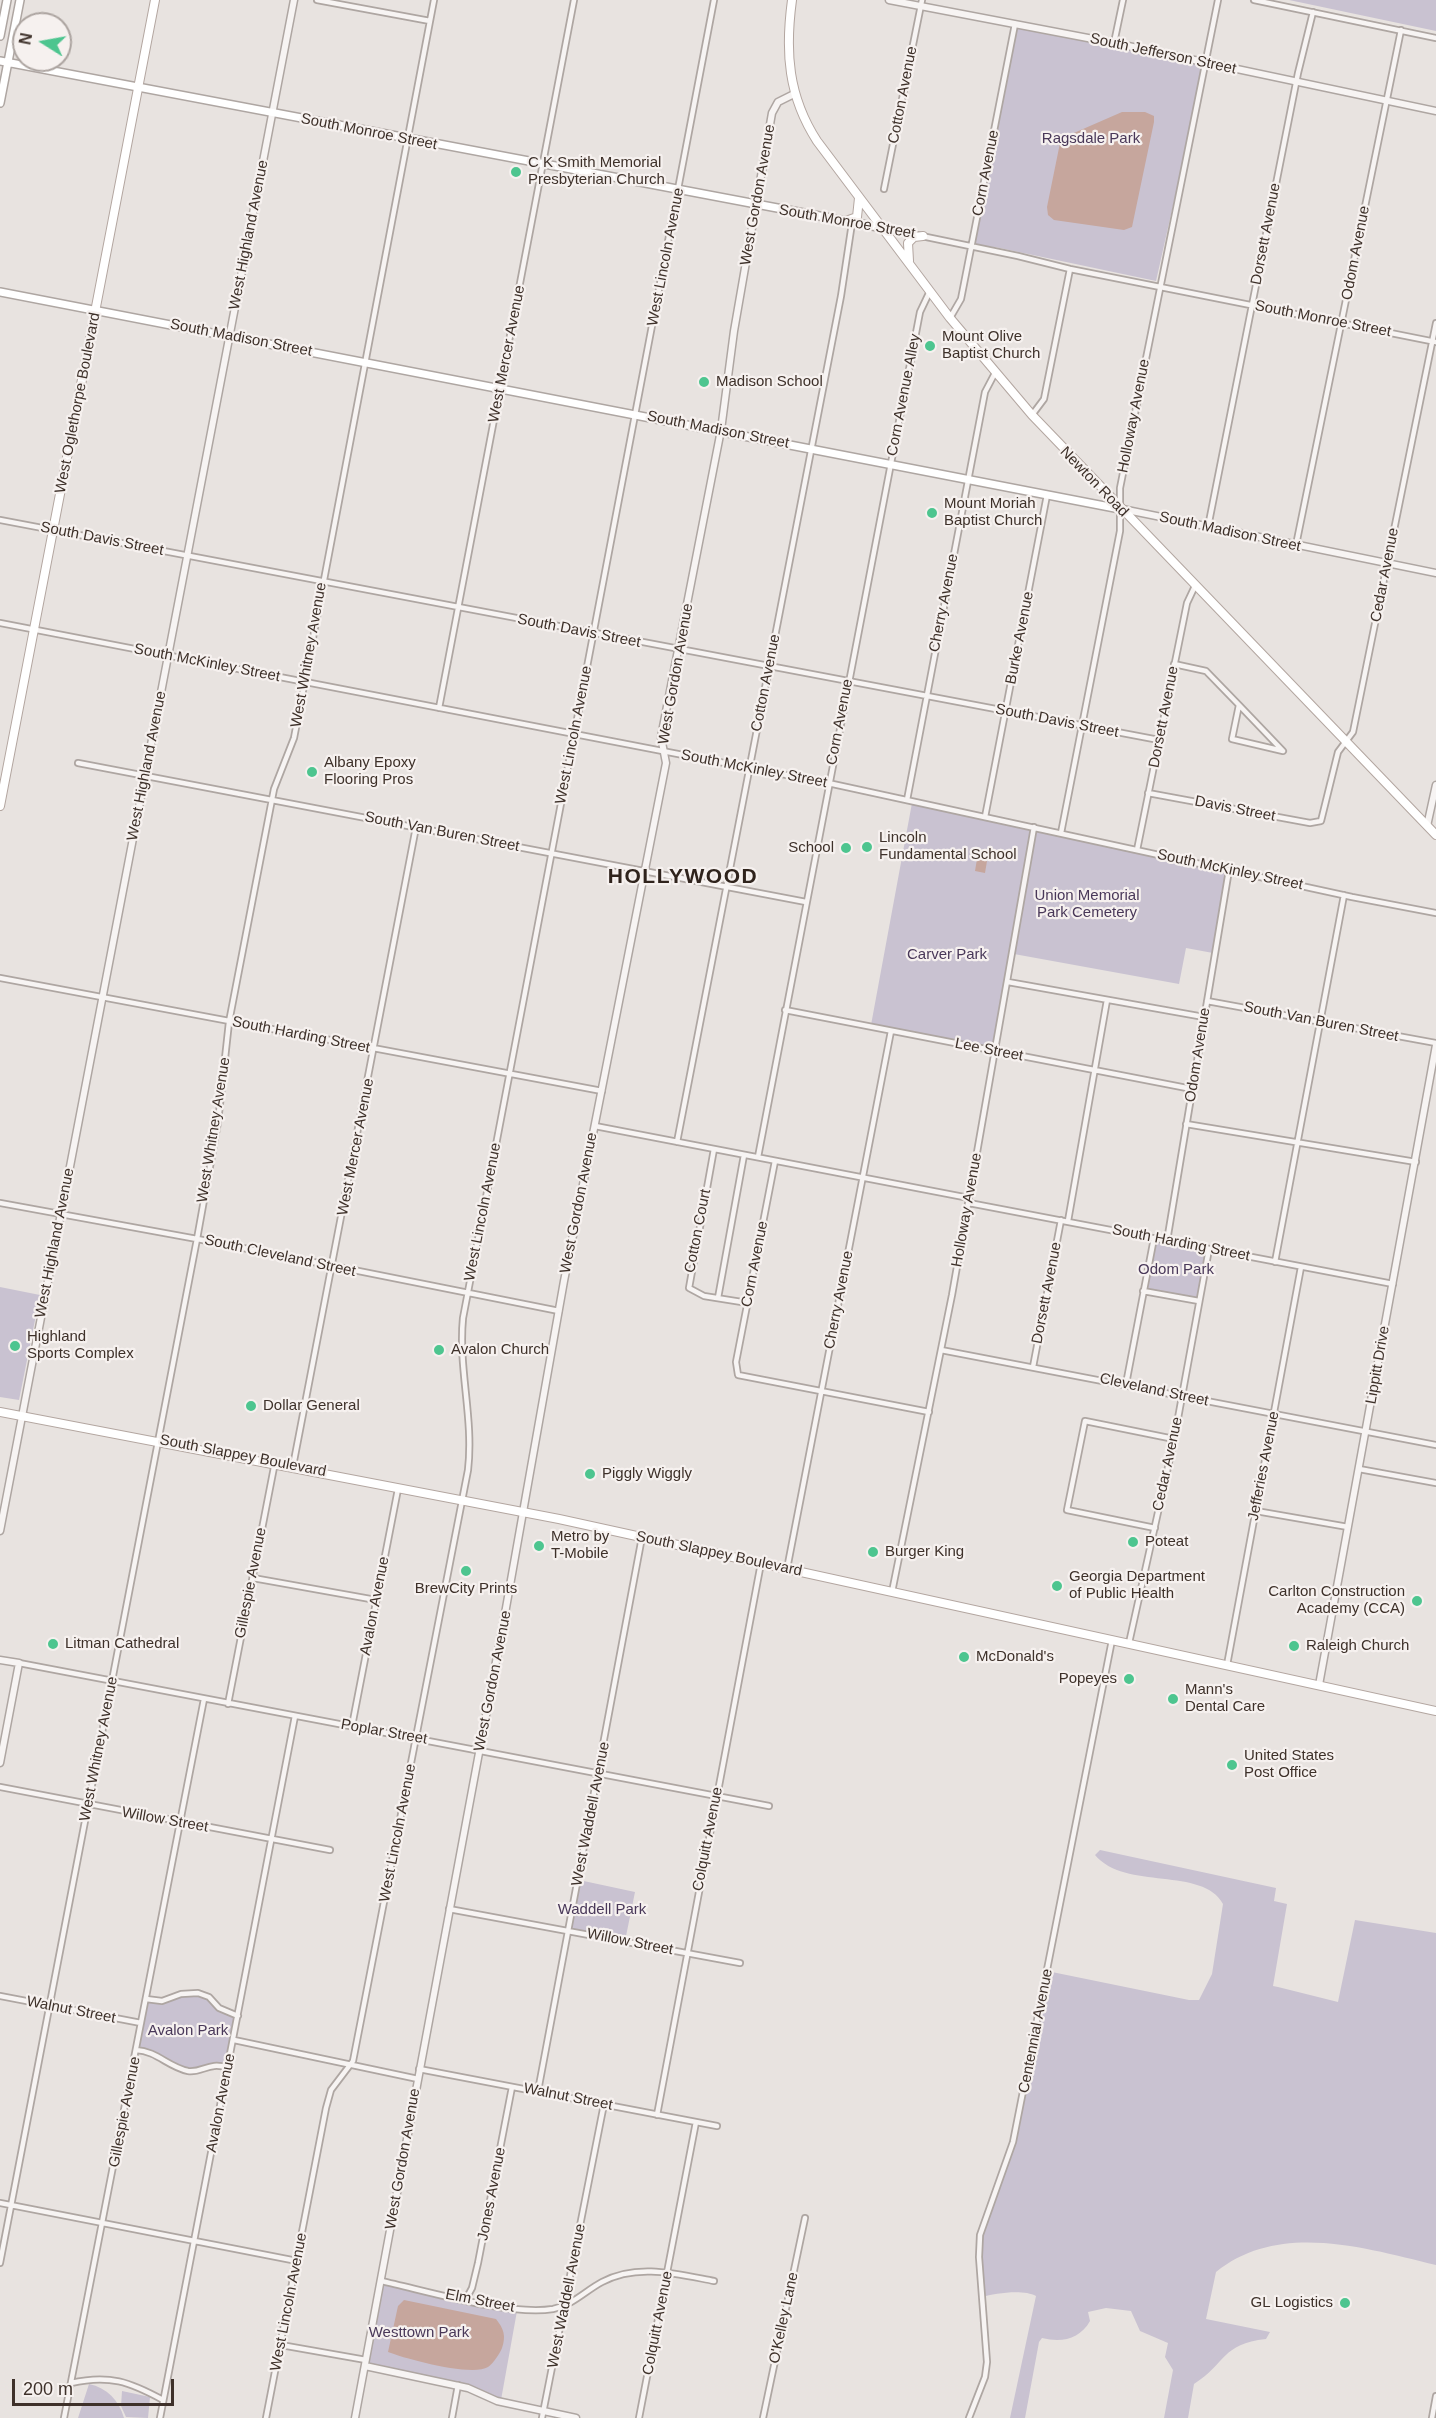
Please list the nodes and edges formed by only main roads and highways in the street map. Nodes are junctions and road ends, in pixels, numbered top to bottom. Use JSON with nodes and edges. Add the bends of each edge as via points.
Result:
{"nodes":[{"id":1,"x":7,"y":0,"type":"edge"},
{"id":2,"x":20,"y":0,"type":"edge"},
{"id":3,"x":155,"y":0,"type":"edge"},
{"id":4,"x":792,"y":0,"type":"edge"},
{"id":5,"x":0,"y":36,"type":"edge"},
{"id":6,"x":4,"y":62,"type":"edge"},
{"id":7,"x":139,"y":89,"type":"junction"},
{"id":8,"x":0,"y":103,"type":"edge"},
{"id":9,"x":859,"y":198,"type":"junction"},
{"id":10,"x":847,"y":222,"type":"junction"},
{"id":11,"x":883,"y":228,"type":"junction"},
{"id":12,"x":923,"y":236,"type":"road end"},
{"id":13,"x":910,"y":265,"type":"junction"},
{"id":14,"x":0,"y":292,"type":"edge"},
{"id":15,"x":96,"y":310,"type":"junction"},
{"id":16,"x":1120,"y":509,"type":"junction"},
{"id":17,"x":0,"y":806,"type":"edge"},
{"id":18,"x":1436,"y":835,"type":"edge"},
{"id":19,"x":0,"y":1412,"type":"edge"},
{"id":20,"x":1436,"y":1710,"type":"edge"}],
"edges":[{"from":1,"to":5,"type":"main road"},
{"from":2,"to":6,"type":"main road"},
{"from":3,"to":7,"type":"main road","name":"West Oglethorpe Boulevard"},
{"from":4,"to":9,"type":"main road","name":"Newton Road","via":[[787,51],[794,94],[812,134]]},
{"from":6,"to":7,"type":"main road","name":"South Monroe Street"},
{"from":6,"to":8,"type":"main road"},
{"from":7,"to":10,"type":"main road","name":"South Monroe Street"},
{"from":7,"to":15,"type":"main road","name":"West Oglethorpe Boulevard"},
{"from":9,"to":10,"type":"main road","via":[[857,217]]},
{"from":9,"to":11,"type":"main road","name":"Newton Road"},
{"from":10,"to":11,"type":"main road","name":"South Monroe Street"},
{"from":11,"to":13,"type":"main road","name":"Newton Road"},
{"from":12,"to":13,"type":"main road","via":[[908,243]]},
{"from":13,"to":16,"type":"main road","name":"Newton Road","via":[[1032,416]]},
{"from":14,"to":15,"type":"main road","name":"South Madison Street"},
{"from":15,"to":16,"type":"main road","name":"South Madison Street"},
{"from":15,"to":17,"type":"main road","name":"West Oglethorpe Boulevard"},
{"from":16,"to":18,"type":"main road","name":"Newton Road"},
{"from":19,"to":20,"type":"main road","name":"South Slappey Boulevard","via":[[462,1499]]}]}
